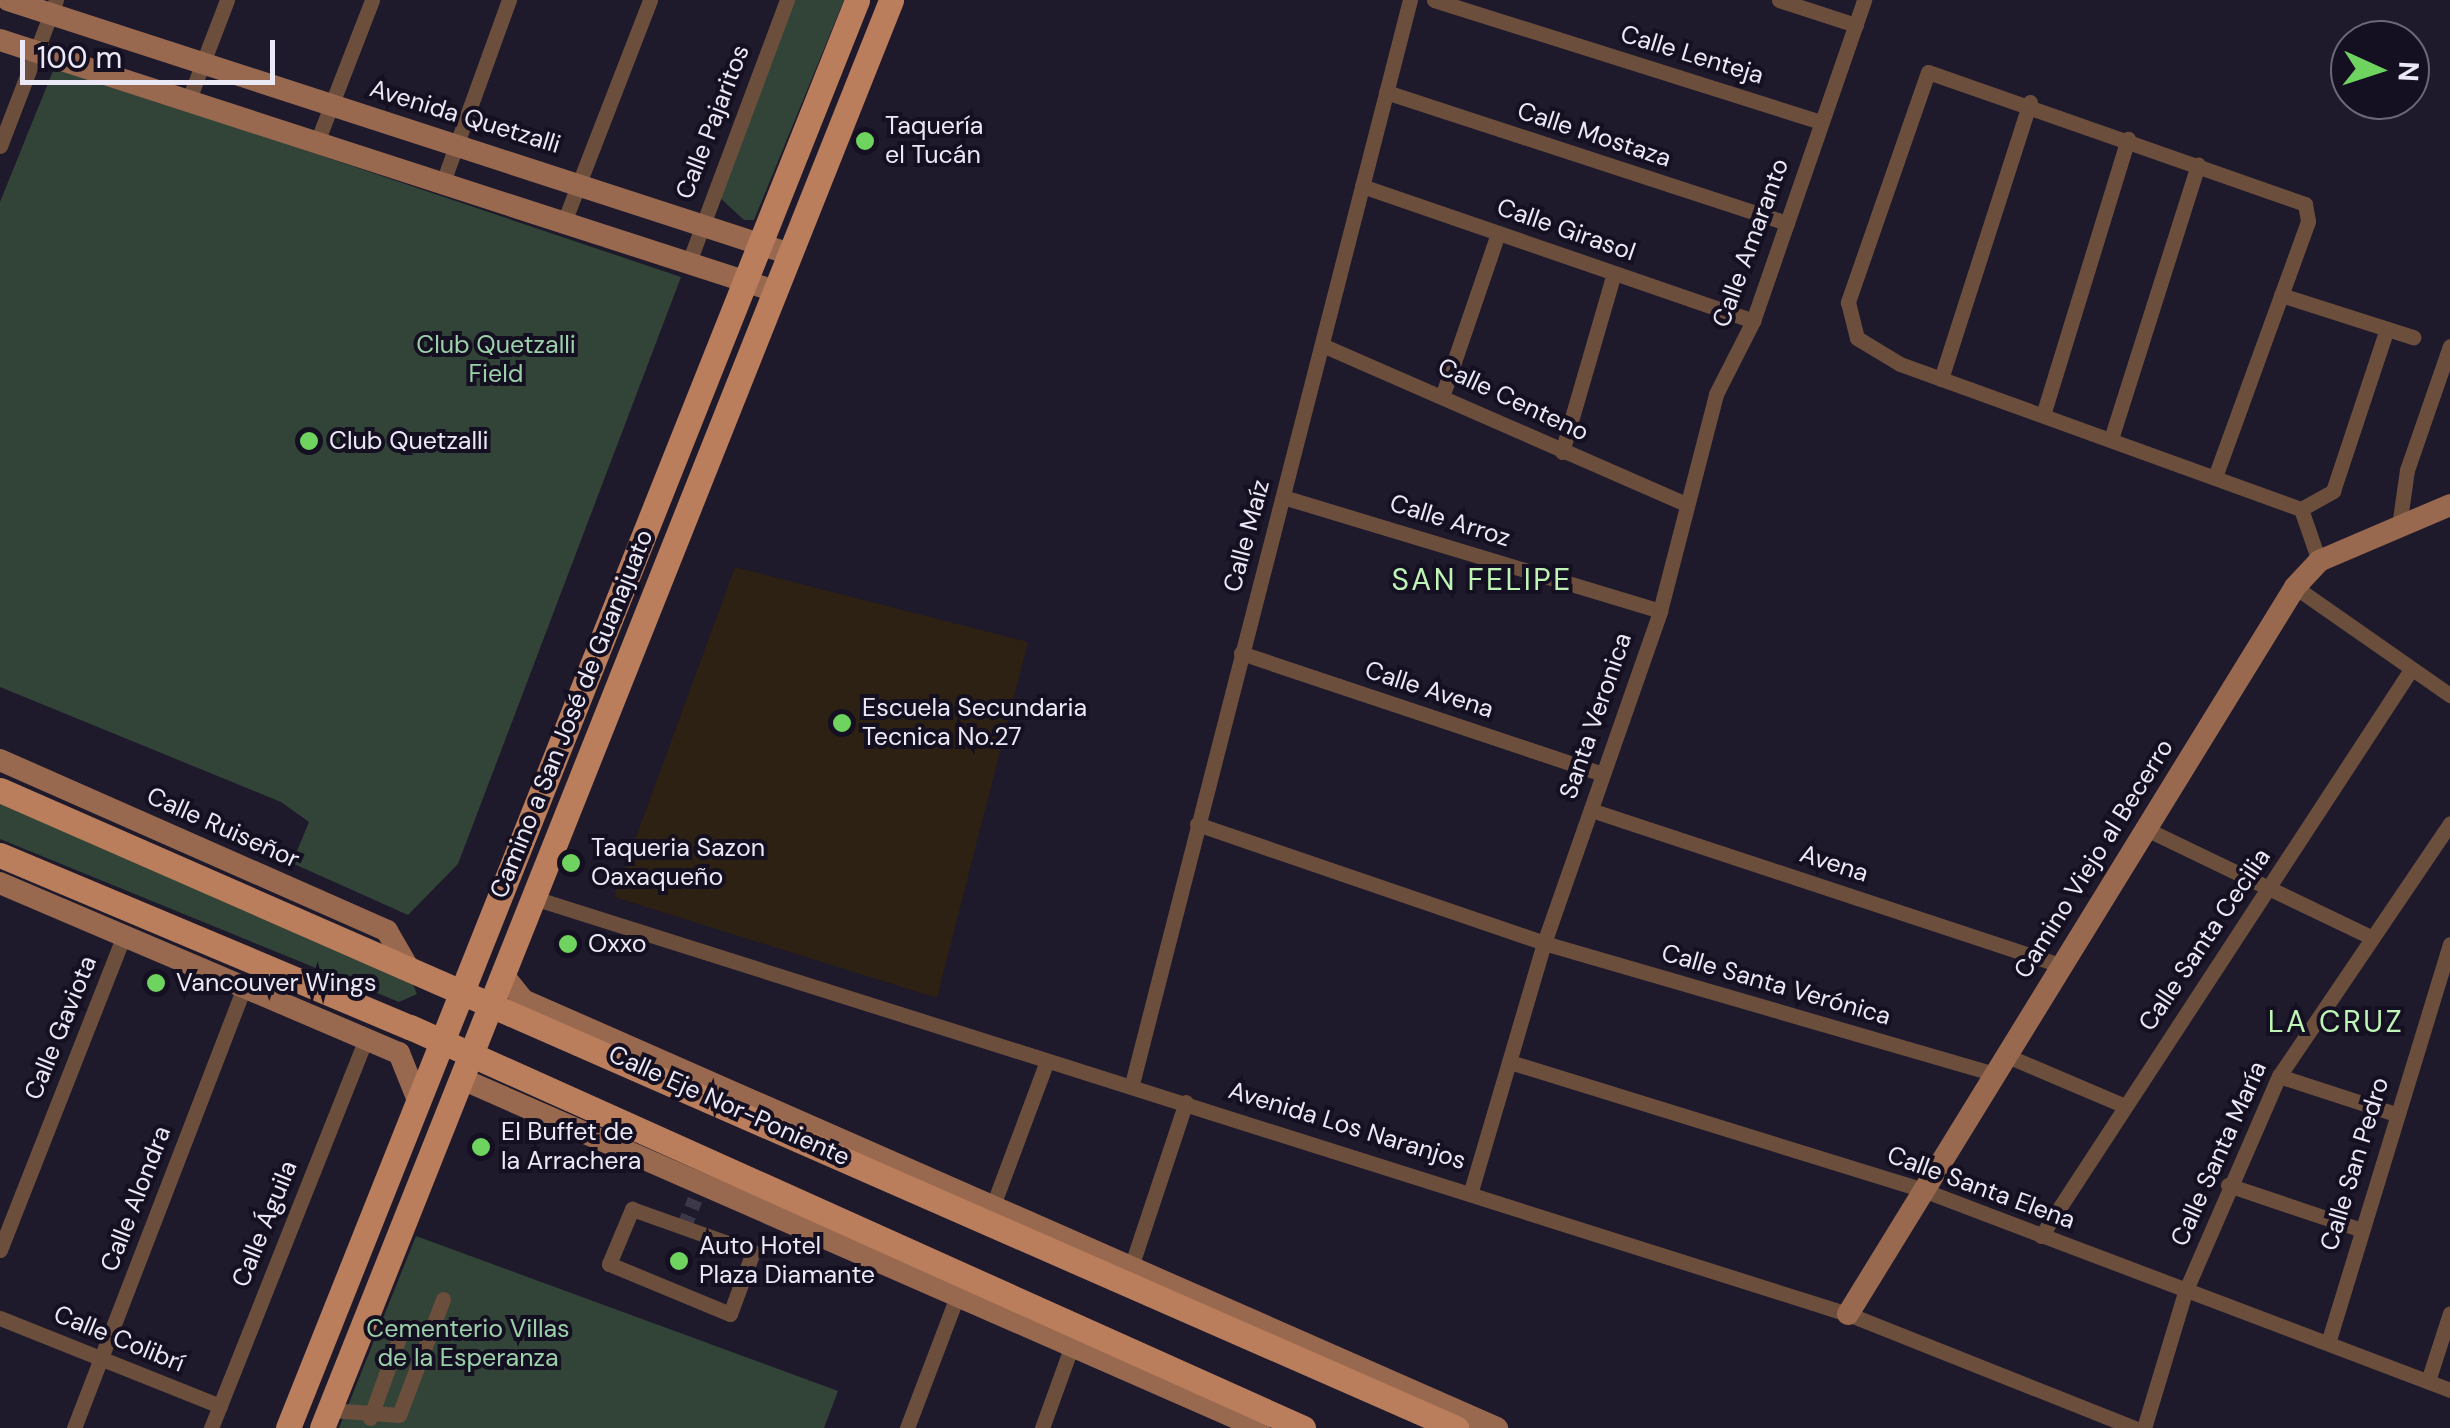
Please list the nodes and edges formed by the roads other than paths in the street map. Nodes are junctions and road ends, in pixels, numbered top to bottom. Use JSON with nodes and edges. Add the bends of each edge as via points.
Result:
{"nodes":[{"id":1,"x":8,"y":0,"type":"edge"},
{"id":2,"x":227,"y":0,"type":"edge"},
{"id":3,"x":372,"y":0,"type":"edge"},
{"id":4,"x":509,"y":0,"type":"edge"},
{"id":5,"x":650,"y":0,"type":"edge"},
{"id":6,"x":787,"y":0,"type":"edge"},
{"id":7,"x":857,"y":0,"type":"edge"},
{"id":8,"x":892,"y":0,"type":"edge"},
{"id":9,"x":1410,"y":0,"type":"edge"},
{"id":10,"x":1434,"y":0,"type":"edge"},
{"id":11,"x":1779,"y":0,"type":"edge"},
{"id":12,"x":1864,"y":0,"type":"edge"},
{"id":13,"x":53,"y":7,"type":"edge"},
{"id":14,"x":1856,"y":25,"type":"junction"},
{"id":15,"x":0,"y":40,"type":"edge"},
{"id":16,"x":36,"y":51,"type":"junction"},
{"id":17,"x":204,"y":62,"type":"junction"},
{"id":18,"x":1386,"y":92,"type":"junction"},
{"id":19,"x":189,"y":98,"type":"junction"},
{"id":20,"x":2030,"y":102,"type":"junction"},
{"id":21,"x":332,"y":105,"type":"junction"},
{"id":22,"x":1821,"y":122,"type":"junction"},
{"id":23,"x":2128,"y":138,"type":"junction"},
{"id":24,"x":317,"y":142,"type":"junction"},
{"id":25,"x":455,"y":142,"type":"junction"},
{"id":26,"x":0,"y":146,"type":"edge"},
{"id":27,"x":2198,"y":164,"type":"junction"},
{"id":28,"x":580,"y":181,"type":"junction"},
{"id":29,"x":443,"y":182,"type":"junction"},
{"id":30,"x":1362,"y":186,"type":"junction"},
{"id":31,"x":564,"y":222,"type":"junction"},
{"id":32,"x":1787,"y":223,"type":"junction"},
{"id":33,"x":701,"y":224,"type":"junction"},
{"id":34,"x":1498,"y":233,"type":"junction"},
{"id":35,"x":760,"y":242,"type":"junction"},
{"id":36,"x":790,"y":254,"type":"junction"},
{"id":37,"x":689,"y":262,"type":"junction"},
{"id":38,"x":1614,"y":273,"type":"junction"},
{"id":39,"x":745,"y":280,"type":"junction"},
{"id":40,"x":776,"y":292,"type":"junction"},
{"id":41,"x":2281,"y":295,"type":"junction"},
{"id":42,"x":1753,"y":322,"type":"junction"},
{"id":43,"x":2387,"y":329,"type":"junction"},
{"id":44,"x":2413,"y":337,"type":"dead end"},
{"id":45,"x":1322,"y":345,"type":"junction"},
{"id":46,"x":2450,"y":346,"type":"edge"},
{"id":47,"x":1941,"y":379,"type":"junction"},
{"id":48,"x":1443,"y":394,"type":"junction"},
{"id":49,"x":2043,"y":415,"type":"junction"},
{"id":50,"x":2110,"y":439,"type":"junction"},
{"id":51,"x":1562,"y":452,"type":"junction"},
{"id":52,"x":2215,"y":477,"type":"junction"},
{"id":53,"x":1283,"y":497,"type":"junction"},
{"id":54,"x":1682,"y":502,"type":"junction"},
{"id":55,"x":2450,"y":504,"type":"edge"},
{"id":56,"x":2301,"y":508,"type":"junction"},
{"id":57,"x":2399,"y":526,"type":"junction"},
{"id":58,"x":2318,"y":561,"type":"junction"},
{"id":59,"x":2295,"y":587,"type":"junction"},
{"id":60,"x":1660,"y":611,"type":"junction"},
{"id":61,"x":1241,"y":654,"type":"junction"},
{"id":62,"x":2410,"y":671,"type":"junction"},
{"id":63,"x":2450,"y":695,"type":"edge"},
{"id":64,"x":0,"y":760,"type":"edge"},
{"id":65,"x":1602,"y":774,"type":"junction"},
{"id":66,"x":0,"y":790,"type":"edge"},
{"id":67,"x":1591,"y":810,"type":"junction"},
{"id":68,"x":2450,"y":823,"type":"edge"},
{"id":69,"x":1197,"y":824,"type":"junction"},
{"id":70,"x":2144,"y":828,"type":"junction"},
{"id":71,"x":0,"y":855,"type":"edge"},
{"id":72,"x":2270,"y":889,"type":"junction"},
{"id":73,"x":2,"y":890,"type":"edge"},
{"id":74,"x":534,"y":898,"type":"junction"},
{"id":75,"x":124,"y":936,"type":"junction"},
{"id":76,"x":2370,"y":938,"type":"junction"},
{"id":77,"x":1544,"y":943,"type":"junction"},
{"id":78,"x":2450,"y":944,"type":"edge"},
{"id":79,"x":2061,"y":964,"type":"junction"},
{"id":80,"x":407,"y":965,"type":"junction"},
{"id":81,"x":2447,"y":968,"type":"edge"},
{"id":82,"x":503,"y":974,"type":"junction"},
{"id":83,"x":244,"y":987,"type":"junction"},
{"id":84,"x":463,"y":988,"type":"junction"},
{"id":85,"x":492,"y":1002,"type":"junction"},
{"id":86,"x":366,"y":1038,"type":"junction"},
{"id":87,"x":441,"y":1042,"type":"junction"},
{"id":88,"x":1047,"y":1061,"type":"junction"},
{"id":89,"x":1510,"y":1062,"type":"junction"},
{"id":90,"x":2000,"y":1065,"type":"junction"},
{"id":91,"x":466,"y":1068,"type":"junction"},
{"id":92,"x":2278,"y":1076,"type":"junction"},
{"id":93,"x":1132,"y":1084,"type":"junction"},
{"id":94,"x":418,"y":1100,"type":"junction"},
{"id":95,"x":1186,"y":1102,"type":"junction"},
{"id":96,"x":2125,"y":1106,"type":"junction"},
{"id":97,"x":2396,"y":1114,"type":"junction"},
{"id":98,"x":2228,"y":1185,"type":"junction"},
{"id":99,"x":1922,"y":1190,"type":"junction"},
{"id":100,"x":1471,"y":1191,"type":"junction"},
{"id":101,"x":992,"y":1208,"type":"junction"},
{"id":102,"x":683,"y":1228,"type":"joint"},
{"id":103,"x":2359,"y":1229,"type":"junction"},
{"id":104,"x":2042,"y":1236,"type":"junction"},
{"id":105,"x":0,"y":1250,"type":"edge"},
{"id":106,"x":1130,"y":1270,"type":"junction"},
{"id":107,"x":960,"y":1287,"type":"junction"},
{"id":108,"x":2185,"y":1292,"type":"junction"},
{"id":109,"x":443,"y":1300,"type":"dead end"},
{"id":110,"x":2450,"y":1313,"type":"edge"},
{"id":111,"x":1848,"y":1314,"type":"junction"},
{"id":112,"x":0,"y":1318,"type":"edge"},
{"id":113,"x":430,"y":1334,"type":"junction"},
{"id":114,"x":2328,"y":1343,"type":"junction"},
{"id":115,"x":1072,"y":1345,"type":"junction"},
{"id":116,"x":102,"y":1359,"type":"junction"},
{"id":117,"x":2428,"y":1381,"type":"junction"},
{"id":118,"x":2450,"y":1390,"type":"edge"},
{"id":119,"x":220,"y":1406,"type":"junction"},
{"id":120,"x":370,"y":1418,"type":"junction"},
{"id":121,"x":326,"y":1419,"type":"edge"},
{"id":122,"x":74,"y":1428,"type":"edge"},
{"id":123,"x":211,"y":1428,"type":"edge"},
{"id":124,"x":288,"y":1428,"type":"edge"},
{"id":125,"x":907,"y":1428,"type":"edge"},
{"id":126,"x":1042,"y":1428,"type":"edge"},
{"id":127,"x":1259,"y":1428,"type":"edge"},
{"id":128,"x":1303,"y":1428,"type":"edge"},
{"id":129,"x":1456,"y":1428,"type":"edge"},
{"id":130,"x":1497,"y":1428,"type":"edge"},
{"id":131,"x":2135,"y":1428,"type":"edge"},
{"id":132,"x":2144,"y":1428,"type":"edge"}],
"edges":[{"from":1,"to":13,"type":"street","name":"Avenida Quetzalli"},
{"from":2,"to":17,"type":"street"},
{"from":3,"to":21,"type":"street"},
{"from":4,"to":25,"type":"street"},
{"from":5,"to":28,"type":"street"},
{"from":6,"to":33,"type":"street","name":"Calle Pajaritos"},
{"from":7,"to":35,"type":"main road","name":"Camino a San José de Guanajuato"},
{"from":8,"to":36,"type":"main road","name":"Camino a San José de Guanajuato"},
{"from":9,"to":18,"type":"street","name":"Calle Maíz"},
{"from":10,"to":22,"type":"street","name":"Calle Lenteja"},
{"from":11,"to":14,"type":"street"},
{"from":12,"to":14,"type":"street","name":"Calle Amaranto"},
{"from":13,"to":16,"type":"street"},
{"from":13,"to":17,"type":"street","name":"Avenida Quetzalli"},
{"from":14,"to":22,"type":"street","name":"Calle Amaranto"},
{"from":15,"to":16,"type":"street"},
{"from":16,"to":19,"type":"street"},
{"from":16,"to":26,"type":"street"},
{"from":17,"to":19,"type":"street"},
{"from":17,"to":21,"type":"street","name":"Avenida Quetzalli"},
{"from":18,"to":30,"type":"street","name":"Calle Maíz"},
{"from":18,"to":32,"type":"street","name":"Calle Mostaza"},
{"from":19,"to":24,"type":"street"},
{"from":20,"to":23,"type":"street"},
{"from":20,"to":47,"type":"street"},
{"from":20,"to":47,"type":"street","via":[[1944,70],[1917,84],[1849,318],[1870,351]]},
{"from":21,"to":24,"type":"street"},
{"from":21,"to":25,"type":"street","name":"Avenida Quetzalli"},
{"from":22,"to":32,"type":"street","name":"Calle Amaranto"},
{"from":23,"to":27,"type":"street"},
{"from":23,"to":49,"type":"street"},
{"from":24,"to":29,"type":"street"},
{"from":25,"to":28,"type":"street","name":"Avenida Quetzalli"},
{"from":25,"to":29,"type":"street"},
{"from":27,"to":41,"type":"street","via":[[2305,204],[2308,221]]},
{"from":27,"to":50,"type":"street"},
{"from":28,"to":31,"type":"street"},
{"from":28,"to":33,"type":"street","name":"Avenida Quetzalli"},
{"from":29,"to":31,"type":"street"},
{"from":30,"to":34,"type":"street","name":"Calle Girasol"},
{"from":30,"to":45,"type":"street","name":"Calle Maíz"},
{"from":31,"to":37,"type":"street"},
{"from":32,"to":42,"type":"street","name":"Calle Amaranto"},
{"from":33,"to":35,"type":"street","name":"Avenida Quetzalli"},
{"from":33,"to":37,"type":"street","name":"Calle Pajaritos"},
{"from":34,"to":38,"type":"street","name":"Calle Girasol"},
{"from":34,"to":48,"type":"street"},
{"from":35,"to":36,"type":"street","name":"Avenida Quetzalli"},
{"from":35,"to":39,"type":"main road","name":"Camino a San José de Guanajuato"},
{"from":36,"to":40,"type":"main road","name":"Camino a San José de Guanajuato"},
{"from":37,"to":39,"type":"street"},
{"from":38,"to":42,"type":"street","name":"Calle Girasol"},
{"from":38,"to":51,"type":"street"},
{"from":39,"to":40,"type":"street"},
{"from":39,"to":84,"type":"main road","name":"Camino a San José de Guanajuato"},
{"from":40,"to":74,"type":"main road","name":"Camino a San José de Guanajuato"},
{"from":41,"to":43,"type":"street"},
{"from":41,"to":52,"type":"street"},
{"from":42,"to":54,"type":"street","name":"Calle Amaranto","via":[[1716,394]]},
{"from":43,"to":44,"type":"street"},
{"from":43,"to":56,"type":"street","via":[[2333,491]]},
{"from":45,"to":48,"type":"street","name":"Calle Centeno"},
{"from":45,"to":53,"type":"street","name":"Calle Maíz"},
{"from":46,"to":57,"type":"street"},
{"from":47,"to":49,"type":"street"},
{"from":48,"to":51,"type":"street","name":"Calle Centeno"},
{"from":49,"to":50,"type":"street"},
{"from":50,"to":52,"type":"street"},
{"from":51,"to":54,"type":"street","name":"Calle Centeno"},
{"from":52,"to":56,"type":"street"},
{"from":53,"to":60,"type":"street","name":"Calle Arroz"},
{"from":53,"to":61,"type":"street","name":"Calle Maíz"},
{"from":54,"to":60,"type":"street","name":"Santa Veronica"},
{"from":55,"to":57,"type":"street","name":"Camino Viejo al Becerro"},
{"from":56,"to":58,"type":"street"},
{"from":57,"to":58,"type":"street","name":"Camino Viejo al Becerro"},
{"from":58,"to":59,"type":"street","name":"Camino Viejo al Becerro"},
{"from":59,"to":62,"type":"street"},
{"from":59,"to":70,"type":"street","name":"Camino Viejo al Becerro"},
{"from":60,"to":65,"type":"street","name":"Santa Veronica"},
{"from":61,"to":65,"type":"street","name":"Calle Avena"},
{"from":61,"to":69,"type":"street","name":"Calle Maíz"},
{"from":62,"to":63,"type":"street"},
{"from":62,"to":72,"type":"street","name":"Calle Santa Cecilia"},
{"from":64,"to":80,"type":"street","name":"Calle Ruiseñor","via":[[387,931]]},
{"from":65,"to":67,"type":"street","name":"Santa Veronica"},
{"from":66,"to":80,"type":"main road","name":"Calle Eje Nor-Poniente"},
{"from":67,"to":77,"type":"street","name":"Santa Veronica"},
{"from":67,"to":79,"type":"street","name":"Avena"},
{"from":68,"to":76,"type":"street","name":"Calle Santa María"},
{"from":69,"to":77,"type":"street"},
{"from":69,"to":93,"type":"street","name":"Calle Maíz"},
{"from":70,"to":72,"type":"street"},
{"from":70,"to":79,"type":"street","name":"Camino Viejo al Becerro"},
{"from":71,"to":87,"type":"main road"},
{"from":72,"to":76,"type":"street"},
{"from":72,"to":96,"type":"street","name":"Calle Santa Cecilia"},
{"from":73,"to":75,"type":"street"},
{"from":74,"to":82,"type":"main road","name":"Camino a San José de Guanajuato"},
{"from":74,"to":88,"type":"street","name":"Avenida Los Naranjos"},
{"from":75,"to":83,"type":"street"},
{"from":75,"to":105,"type":"street","name":"Calle Gaviota"},
{"from":76,"to":92,"type":"street","name":"Calle Santa María"},
{"from":77,"to":89,"type":"street","name":"Santa Veronica"},
{"from":77,"to":90,"type":"street","name":"Calle Santa Verónica"},
{"from":78,"to":81,"type":"street","name":"Calle San Pedro"},
{"from":79,"to":90,"type":"street","name":"Camino Viejo al Becerro"},
{"from":80,"to":84,"type":"main road","name":"Calle Eje Nor-Poniente"},
{"from":81,"to":97,"type":"street","name":"Calle San Pedro"},
{"from":82,"to":85,"type":"main road","name":"Camino a San José de Guanajuato"},
{"from":82,"to":101,"type":"street","via":[[523,1000]]},
{"from":83,"to":86,"type":"street"},
{"from":83,"to":116,"type":"street","name":"Calle Alondra"},
{"from":84,"to":85,"type":"main road","name":"Calle Eje Nor-Poniente"},
{"from":84,"to":87,"type":"main road","name":"Camino a San José de Guanajuato"},
{"from":85,"to":91,"type":"main road","name":"Camino a San José de Guanajuato"},
{"from":85,"to":129,"type":"main road","name":"Calle Eje Nor-Poniente"},
{"from":86,"to":94,"type":"street","via":[[399,1052]]},
{"from":86,"to":119,"type":"street","name":"Calle Águila"},
{"from":87,"to":91,"type":"main road"},
{"from":87,"to":94,"type":"main road","name":"Camino a San José de Guanajuato"},
{"from":88,"to":93,"type":"street","name":"Avenida Los Naranjos"},
{"from":88,"to":101,"type":"street"},
{"from":89,"to":99,"type":"street","name":"Calle Santa Elena"},
{"from":89,"to":100,"type":"street","name":"Santa Veronica"},
{"from":90,"to":96,"type":"street","name":"Calle Santa Verónica"},
{"from":90,"to":99,"type":"street","name":"Camino Viejo al Becerro"},
{"from":91,"to":107,"type":"main road"},
{"from":91,"to":107,"type":"street","via":[[698,1191]]},
{"from":91,"to":121,"type":"main road","name":"Camino a San José de Guanajuato"},
{"from":92,"to":97,"type":"street"},
{"from":92,"to":98,"type":"street","name":"Calle Santa María"},
{"from":93,"to":95,"type":"street","name":"Avenida Los Naranjos"},
{"from":94,"to":124,"type":"main road","name":"Camino a San José de Guanajuato"},
{"from":95,"to":100,"type":"street","name":"Avenida Los Naranjos"},
{"from":95,"to":106,"type":"street"},
{"from":96,"to":104,"type":"street","name":"Calle Santa Cecilia"},
{"from":97,"to":103,"type":"street","name":"Calle San Pedro"},
{"from":98,"to":103,"type":"street"},
{"from":98,"to":108,"type":"street","name":"Calle Santa María"},
{"from":99,"to":104,"type":"street","name":"Calle Santa Elena"},
{"from":99,"to":111,"type":"street","name":"Camino Viejo al Becerro"},
{"from":100,"to":111,"type":"street","name":"Avenida Los Naranjos"},
{"from":101,"to":106,"type":"street"},
{"from":102,"to":102,"type":"street","via":[[632,1210],[609,1264],[730,1314],[753,1252]]},
{"from":103,"to":114,"type":"street","name":"Calle San Pedro"},
{"from":104,"to":108,"type":"street","name":"Calle Santa Elena"},
{"from":106,"to":130,"type":"street"},
{"from":107,"to":115,"type":"street"},
{"from":107,"to":125,"type":"street"},
{"from":107,"to":128,"type":"main road"},
{"from":108,"to":114,"type":"street","name":"Calle Santa Elena"},
{"from":108,"to":132,"type":"street","name":"Calle Santa María"},
{"from":109,"to":113,"type":"street"},
{"from":110,"to":117,"type":"street"},
{"from":111,"to":131,"type":"street","name":"Avenida Los Naranjos"},
{"from":112,"to":116,"type":"street","name":"Calle Colibrí"},
{"from":113,"to":120,"type":"street","via":[[399,1415]]},
{"from":113,"to":120,"type":"street","via":[[402,1330]]},
{"from":114,"to":117,"type":"street","name":"Calle Santa Elena"},
{"from":115,"to":126,"type":"street"},
{"from":115,"to":127,"type":"street"},
{"from":116,"to":119,"type":"street","name":"Calle Colibrí"},
{"from":116,"to":122,"type":"street","name":"Calle Alondra"},
{"from":117,"to":118,"type":"street","name":"Calle Santa Elena"},
{"from":119,"to":123,"type":"street","name":"Calle Águila"},
{"from":120,"to":121,"type":"street"}]}
